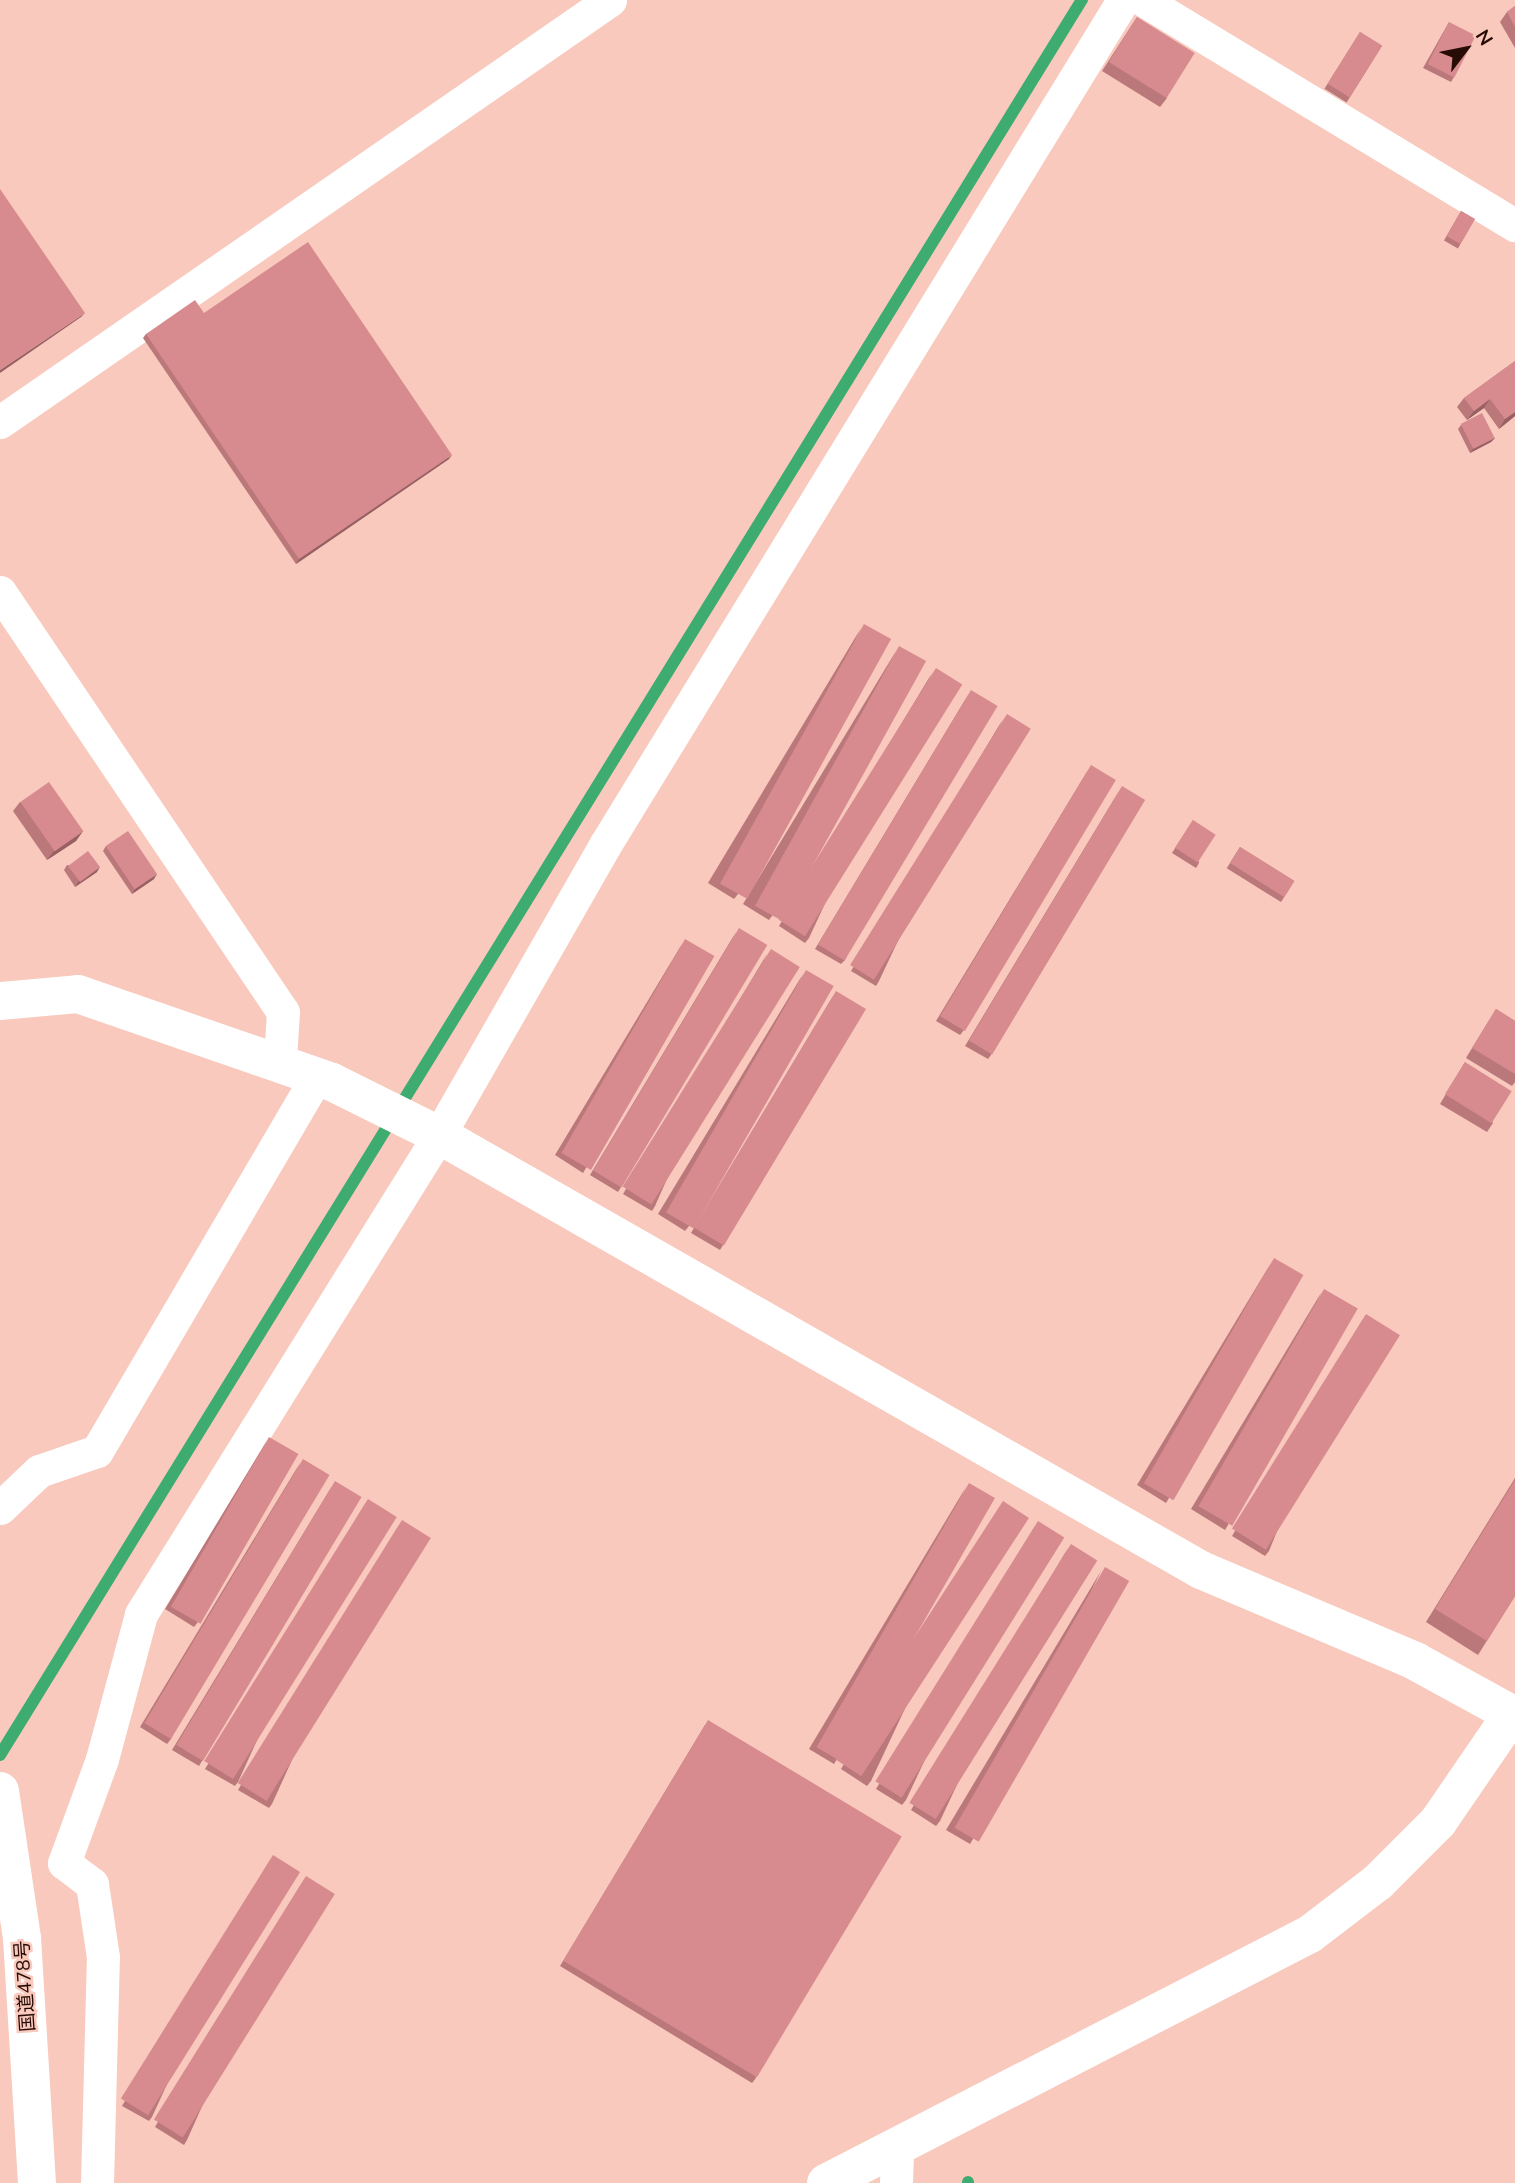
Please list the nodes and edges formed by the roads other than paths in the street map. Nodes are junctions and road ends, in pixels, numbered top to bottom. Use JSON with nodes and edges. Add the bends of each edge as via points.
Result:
{"nodes":[{"id":1,"x":610,"y":0,"type":"edge"},
{"id":2,"x":1123,"y":0,"type":"edge"},
{"id":3,"x":1143,"y":0,"type":"edge"},
{"id":4,"x":1515,"y":225,"type":"edge"},
{"id":5,"x":0,"y":422,"type":"edge"},
{"id":6,"x":0,"y":592,"type":"edge"},
{"id":7,"x":0,"y":1001,"type":"edge"},
{"id":8,"x":280,"y":1059,"type":"junction"},
{"id":9,"x":325,"y":1078,"type":"junction"},
{"id":10,"x":439,"y":1135,"type":"junction"},
{"id":11,"x":0,"y":1508,"type":"edge"},
{"id":12,"x":1513,"y":1715,"type":"edge"},
{"id":13,"x":0,"y":1791,"type":"edge"},
{"id":14,"x":897,"y":2166,"type":"edge"},
{"id":15,"x":37,"y":2183,"type":"edge"},
{"id":16,"x":97,"y":2183,"type":"edge"},
{"id":17,"x":826,"y":2183,"type":"edge"}],
"edges":[{"from":1,"to":5,"type":"street"},
{"from":2,"to":10,"type":"street","via":[[605,845]]},
{"from":3,"to":4,"type":"street"},
{"from":6,"to":8,"type":"street","via":[[283,1012]]},
{"from":7,"to":8,"type":"main road","via":[[78,994]]},
{"from":8,"to":9,"type":"main road"},
{"from":9,"to":10,"type":"main road"},
{"from":9,"to":11,"type":"street","via":[[97,1451],[39,1471]]},
{"from":10,"to":12,"type":"main road","via":[[1201,1570],[1415,1661]]},
{"from":10,"to":16,"type":"street","via":[[141,1614],[102,1759],[64,1863],[92,1884],[103,1957]]},
{"from":12,"to":14,"type":"main road","via":[[1438,1822],[1378,1882],[1310,1934]]},
{"from":13,"to":15,"type":"main road","name":"国道478号","via":[[22,1938]]},
{"from":14,"to":17,"type":"main road"}]}
